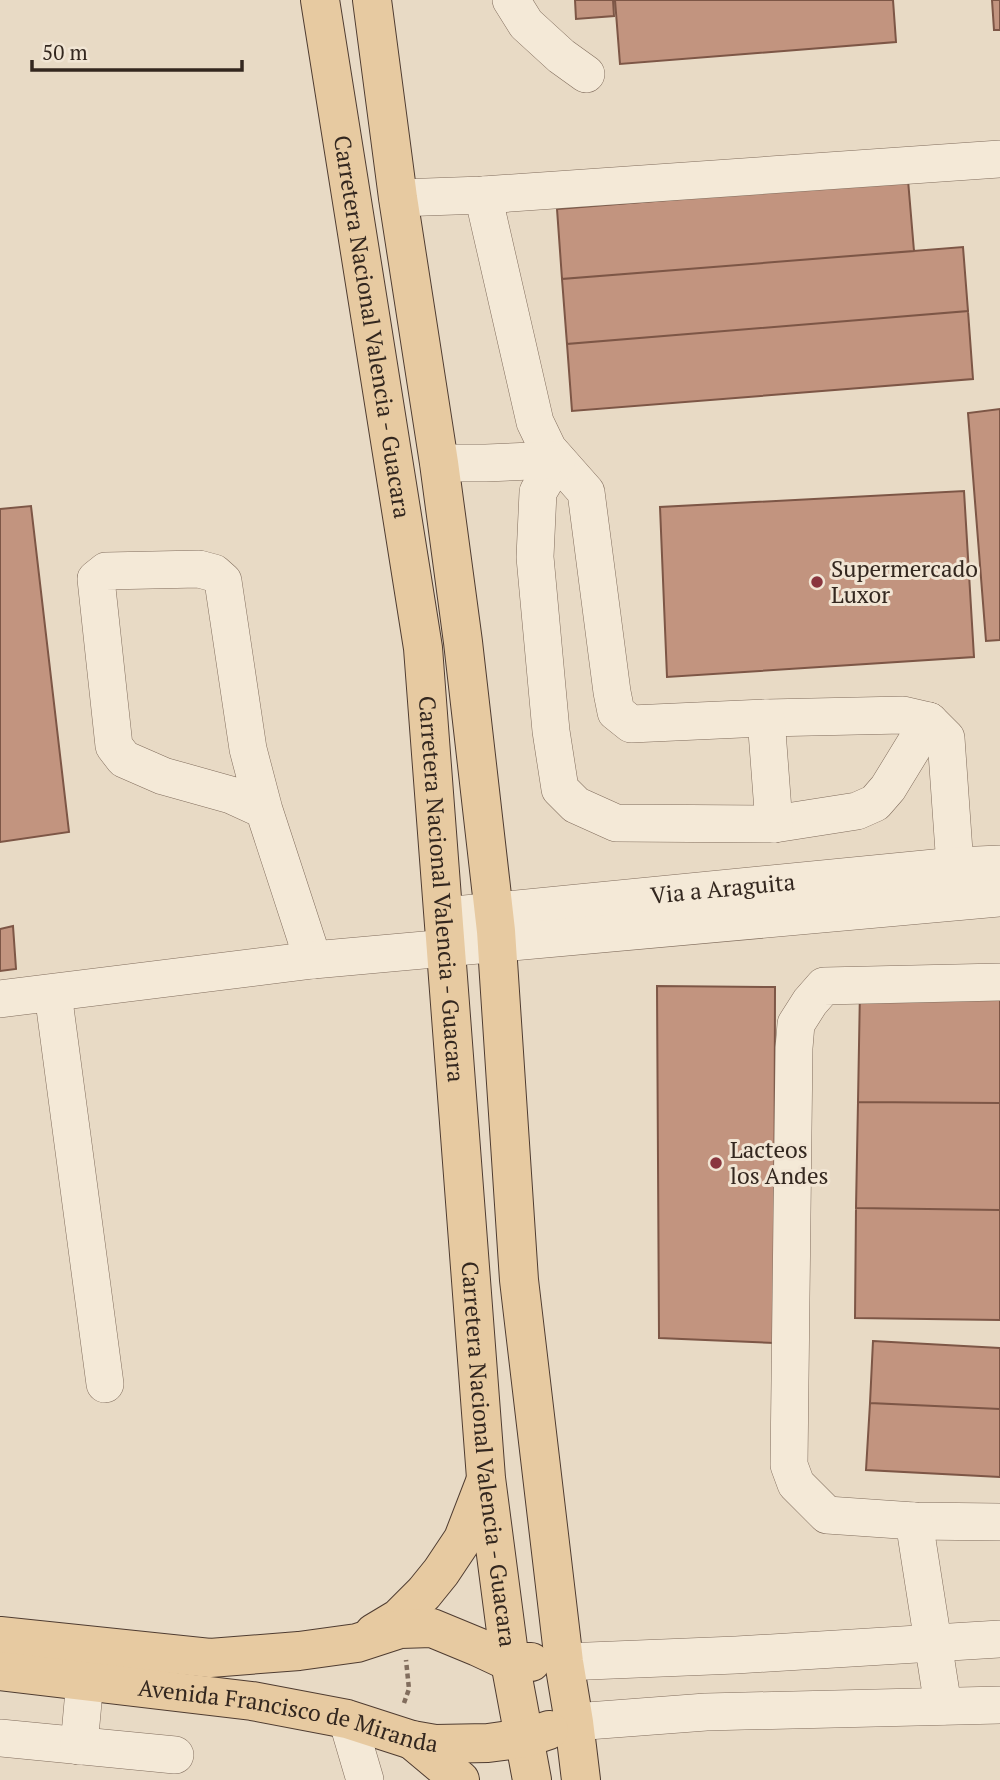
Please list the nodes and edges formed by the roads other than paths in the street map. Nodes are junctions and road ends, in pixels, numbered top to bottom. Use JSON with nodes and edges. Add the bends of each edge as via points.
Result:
{"nodes":[{"id":1,"x":372,"y":0,"type":"edge"},
{"id":2,"x":511,"y":0,"type":"edge"},
{"id":3,"x":328,"y":2,"type":"edge"},
{"id":4,"x":586,"y":74,"type":"dead end"},
{"id":5,"x":1000,"y":159,"type":"edge"},
{"id":6,"x":483,"y":195,"type":"junction"},
{"id":7,"x":398,"y":198,"type":"junction"},
{"id":8,"x":557,"y":460,"type":"junction"},
{"id":9,"x":439,"y":463,"type":"junction"},
{"id":10,"x":766,"y":718,"type":"junction"},
{"id":11,"x":929,"y":721,"type":"junction"},
{"id":12,"x":264,"y":810,"type":"junction"},
{"id":13,"x":774,"y":824,"type":"junction"},
{"id":14,"x":1000,"y":864,"type":"edge"},
{"id":15,"x":955,"y":884,"type":"junction"},
{"id":16,"x":1000,"y":898,"type":"edge"},
{"id":17,"x":495,"y":928,"type":"junction"},
{"id":18,"x":445,"y":933,"type":"junction"},
{"id":19,"x":313,"y":960,"type":"junction"},
{"id":20,"x":1000,"y":982,"type":"edge"},
{"id":21,"x":53,"y":993,"type":"junction"},
{"id":22,"x":0,"y":999,"type":"edge"},
{"id":23,"x":105,"y":1384,"type":"dead end"},
{"id":24,"x":486,"y":1478,"type":"junction"},
{"id":25,"x":914,"y":1521,"type":"junction"},
{"id":26,"x":1000,"y":1522,"type":"edge"},
{"id":27,"x":0,"y":1636,"type":"edge"},
{"id":28,"x":1000,"y":1639,"type":"edge"},
{"id":29,"x":357,"y":1643,"type":"junction"},
{"id":30,"x":934,"y":1644,"type":"junction"},
{"id":31,"x":510,"y":1662,"type":"junction"},
{"id":32,"x":564,"y":1662,"type":"junction"},
{"id":33,"x":0,"y":1671,"type":"edge"},
{"id":34,"x":85,"y":1680,"type":"junction"},
{"id":35,"x":1000,"y":1705,"type":"edge"},
{"id":36,"x":943,"y":1706,"type":"junction"},
{"id":37,"x":347,"y":1719,"type":"junction"},
{"id":38,"x":574,"y":1722,"type":"junction"},
{"id":39,"x":401,"y":1736,"type":"junction"},
{"id":40,"x":0,"y":1738,"type":"edge"},
{"id":41,"x":525,"y":1738,"type":"junction"},
{"id":42,"x":79,"y":1746,"type":"junction"},
{"id":43,"x":175,"y":1755,"type":"dead end"},
{"id":44,"x":365,"y":1780,"type":"edge"},
{"id":45,"x":460,"y":1780,"type":"edge"},
{"id":46,"x":532,"y":1780,"type":"edge"},
{"id":47,"x":581,"y":1780,"type":"edge"}],
"edges":[{"from":1,"to":7,"type":"main road","name":"Carretera Nacional Valencia - Guacara"},
{"from":2,"to":4,"type":"street","via":[[526,24]]},
{"from":3,"to":18,"type":"main road","name":"Carretera Nacional Valencia - Guacara","via":[[423,648]]},
{"from":5,"to":6,"type":"street"},
{"from":6,"to":7,"type":"street"},
{"from":6,"to":8,"type":"street","via":[[535,422]]},
{"from":7,"to":9,"type":"main road","name":"Carretera Nacional Valencia - Guacara"},
{"from":8,"to":9,"type":"street"},
{"from":8,"to":10,"type":"street","via":[[586,492],[616,712],[631,724]]},
{"from":8,"to":13,"type":"street","via":[[538,492],[535,557],[560,789],[576,805],[616,823]]},
{"from":9,"to":17,"type":"main road","name":"Carretera Nacional Valencia - Guacara"},
{"from":10,"to":11,"type":"street","via":[[903,715]]},
{"from":10,"to":13,"type":"street"},
{"from":11,"to":13,"type":"street","via":[[875,803],[857,811]]},
{"from":11,"to":15,"type":"street","via":[[946,738]]},
{"from":12,"to":12,"type":"street","via":[[248,749],[223,581],[199,569],[106,571],[96,579],[114,746],[124,758],[163,776],[231,795]]},
{"from":12,"to":19,"type":"street"},
{"from":14,"to":15,"type":"street","name":"Via a Araguita"},
{"from":15,"to":16,"type":"street","name":"Via a Araguita"},
{"from":15,"to":17,"type":"street","name":"Via a Araguita"},
{"from":17,"to":18,"type":"street","name":"Via a Araguita"},
{"from":17,"to":32,"type":"main road","name":"Carretera Nacional Valencia - Guacara","via":[[519,1280]]},
{"from":18,"to":19,"type":"street","name":"Via a Araguita"},
{"from":18,"to":24,"type":"main road","name":"Carretera Nacional Valencia - Guacara"},
{"from":19,"to":21,"type":"street","name":"Via a Araguita"},
{"from":20,"to":25,"type":"street","via":[[824,986],[796,1024],[789,1465],[796,1484],[827,1515]]},
{"from":21,"to":22,"type":"street","name":"Via a Araguita"},
{"from":21,"to":23,"type":"street"},
{"from":24,"to":29,"type":"main road","via":[[463,1539],[441,1572],[399,1618]]},
{"from":24,"to":31,"type":"main road","name":"Carretera Nacional Valencia - Guacara"},
{"from":25,"to":26,"type":"street"},
{"from":25,"to":30,"type":"street"},
{"from":27,"to":29,"type":"main road","name":"Avenida Francisco de Miranda","via":[[211,1658]]},
{"from":28,"to":30,"type":"street"},
{"from":29,"to":31,"type":"main road","name":"Avenida Francisco de Miranda","via":[[400,1629],[432,1628]]},
{"from":30,"to":32,"type":"street"},
{"from":30,"to":36,"type":"street"},
{"from":31,"to":32,"type":"main road","name":"Avenida Francisco de Miranda"},
{"from":31,"to":41,"type":"main road","name":"Carretera Nacional Valencia - Guacara"},
{"from":32,"to":38,"type":"main road","name":"Carretera Nacional Valencia - Guacara"},
{"from":33,"to":34,"type":"main road","name":"Avenida Francisco de Miranda"},
{"from":34,"to":37,"type":"main road","name":"Avenida Francisco de Miranda","via":[[253,1701]]},
{"from":34,"to":42,"type":"street"},
{"from":35,"to":36,"type":"street"},
{"from":36,"to":38,"type":"street","via":[[706,1712]]},
{"from":37,"to":39,"type":"main road","name":"Avenida Francisco de Miranda"},
{"from":37,"to":44,"type":"street"},
{"from":38,"to":41,"type":"main road","name":"Avenida Francisco de Miranda"},
{"from":38,"to":47,"type":"main road","name":"Carretera Nacional Valencia - Guacara"},
{"from":39,"to":41,"type":"main road","name":"Avenida Francisco de Miranda","via":[[435,1744]]},
{"from":39,"to":45,"type":"main road"},
{"from":40,"to":42,"type":"street"},
{"from":41,"to":46,"type":"main road","name":"Carretera Nacional Valencia - Guacara"},
{"from":42,"to":43,"type":"street"}]}
